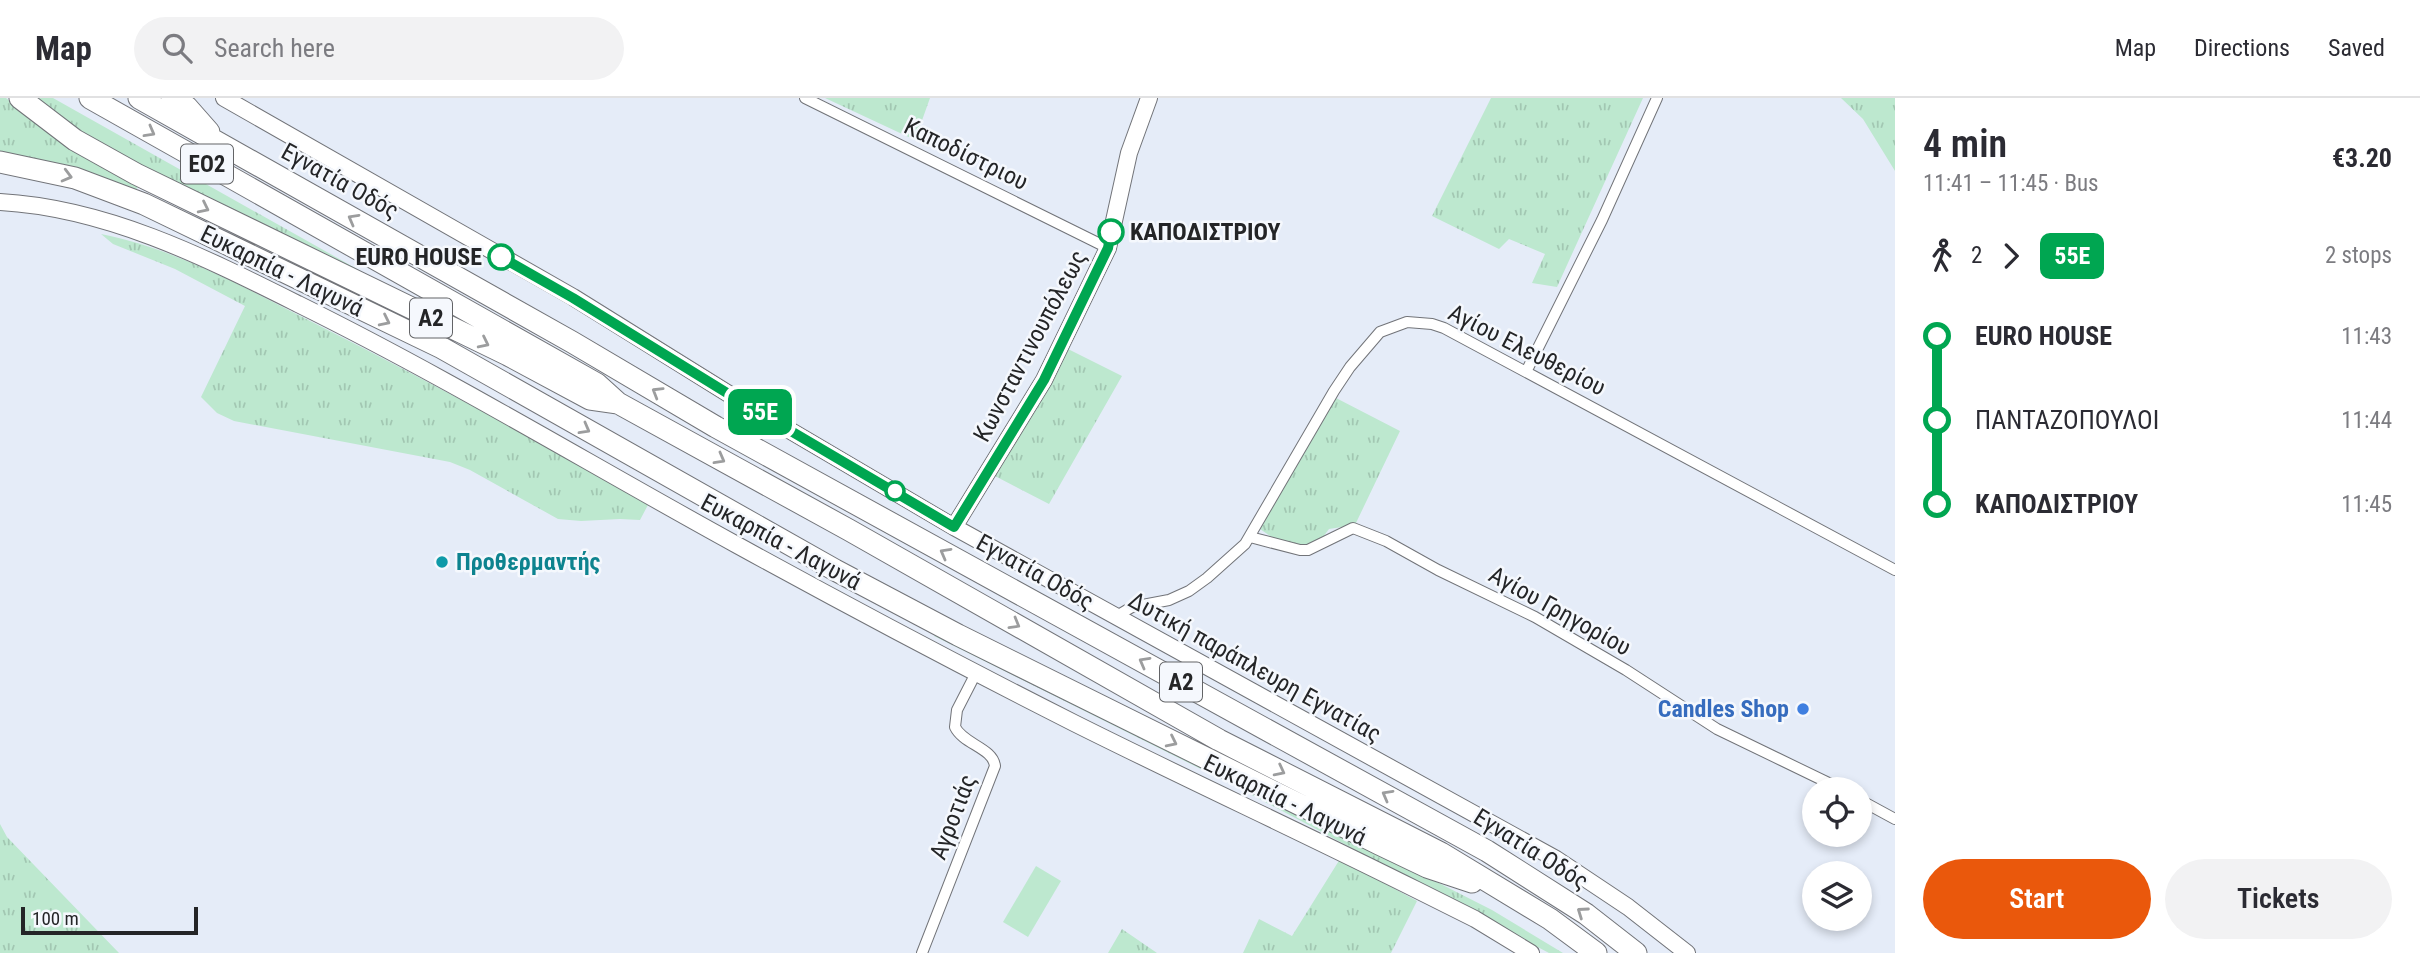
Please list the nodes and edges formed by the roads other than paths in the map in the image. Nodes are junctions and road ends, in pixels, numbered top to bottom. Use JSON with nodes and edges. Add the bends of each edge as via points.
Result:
{"nodes":[{"id":1,"x":20,"y":98,"type":"edge"},
{"id":2,"x":90,"y":98,"type":"edge"},
{"id":3,"x":139,"y":98,"type":"edge"},
{"id":4,"x":172,"y":98,"type":"edge"},
{"id":5,"x":224,"y":98,"type":"edge"},
{"id":6,"x":805,"y":98,"type":"edge"},
{"id":7,"x":1149,"y":98,"type":"edge"},
{"id":8,"x":1657,"y":98,"type":"edge"},
{"id":9,"x":219,"y":144,"type":"junction"},
{"id":10,"x":0,"y":162,"type":"edge"},
{"id":11,"x":0,"y":202,"type":"edge"},
{"id":12,"x":1108,"y":248,"type":"junction"},
{"id":13,"x":1526,"y":372,"type":"junction"},
{"id":14,"x":618,"y":403,"type":"junction"},
{"id":15,"x":954,"y":527,"type":"junction"},
{"id":16,"x":1250,"y":537,"type":"junction"},
{"id":17,"x":1895,"y":570,"type":"edge"},
{"id":18,"x":1115,"y":617,"type":"junction"},
{"id":19,"x":976,"y":673,"type":"junction"},
{"id":20,"x":1816,"y":777,"type":"edge"},
{"id":21,"x":1872,"y":807,"type":"edge"},
{"id":22,"x":1895,"y":820,"type":"edge"},
{"id":23,"x":1510,"y":895,"type":"junction"},
{"id":24,"x":922,"y":953,"type":"edge"},
{"id":25,"x":1531,"y":953,"type":"edge"},
{"id":26,"x":1596,"y":953,"type":"edge"},
{"id":27,"x":1636,"y":953,"type":"edge"},
{"id":28,"x":1687,"y":953,"type":"edge"}],
"edges":[{"from":1,"to":14,"type":"highway","number":"Α2","one_way":true,"via":[[75,140],[136,174],[590,399]]},
{"from":2,"to":14,"type":"highway","number":"ΕΟ2","one_way":true,"via":[[597,384]]},
{"from":3,"to":9,"type":"highway","number":"ΕΟ2"},
{"from":4,"to":9,"type":"highway","number":"Α2","via":[[187,107]]},
{"from":5,"to":15,"type":"street","name":"Δυτική παράπλευρη Εγνατίας","via":[[573,298]]},
{"from":6,"to":12,"type":"street","name":"Καποδίστριου"},
{"from":7,"to":12,"type":"street","name":"Κωνσταντινουπόλεως","via":[[1129,153]]},
{"from":8,"to":13,"type":"street"},
{"from":27,"to":9,"type":"highway","name":"Εγνατία Οδός","number":"Α2","one_way":true,"via":[[1586,914],[1488,851],[727,433]]},
{"from":10,"to":23,"type":"highway","one_way":true,"via":[[75,178],[144,204],[429,342],[958,635],[1403,856]]},
{"from":11,"to":19,"type":"street","name":"Ευκαρπία - Λαγυνά","via":[[108,222],[219,264],[397,354]]},
{"from":12,"to":15,"type":"street","name":"Κωνσταντινουπόλεως","via":[[1044,380]]},
{"from":13,"to":16,"type":"street","name":"Αγίου Ελευθερίου","via":[[1432,324],[1407,321],[1380,332],[1334,391]]},
{"from":13,"to":17,"type":"street","name":"Αγίου Ελευθερίου"},
{"from":14,"to":23,"type":"highway","name":"Εγνατία Οδός","number":"Α2","one_way":true,"via":[[1219,740],[1441,853]]},
{"from":15,"to":18,"type":"street","name":"Δυτική παράπλευρη Εγνατίας"},
{"from":16,"to":18,"type":"street","name":"Αγίου Ελευθερίου","via":[[1189,591]]},
{"from":16,"to":20,"type":"street","name":"Αγίου Γρηγορίου","via":[[1308,550],[1353,528],[1386,541],[1535,617],[1717,729]]},
{"from":18,"to":28,"type":"street","name":"Δυτική παράπλευρη Εγνατίας","via":[[1556,859]]},
{"from":19,"to":24,"type":"street","name":"Αγροτιάς","via":[[957,710],[955,727],[992,758],[995,766]]},
{"from":19,"to":25,"type":"street","name":"Ευκαρπία - Λαγυνά","via":[[1475,919]]},
{"from":21,"to":22,"type":"street"},
{"from":23,"to":26,"type":"highway","name":"Εγνατία Οδός","number":"Α2"}]}
